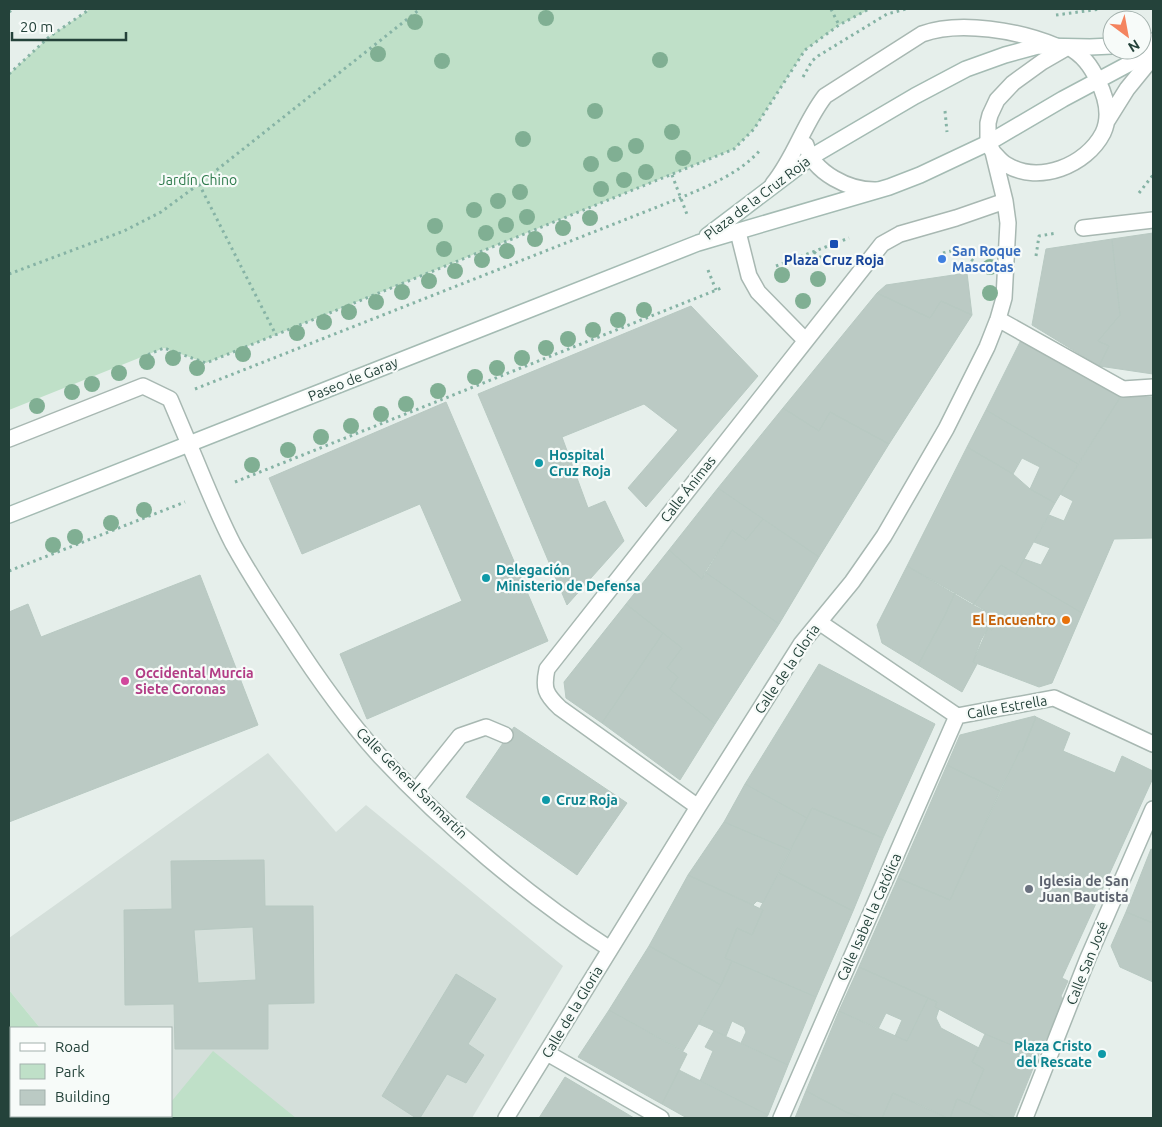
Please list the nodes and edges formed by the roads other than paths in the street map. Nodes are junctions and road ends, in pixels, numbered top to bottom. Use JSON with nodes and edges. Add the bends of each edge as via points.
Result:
{"nodes":[{"id":1,"x":1062,"y":46,"type":"junction"},
{"id":2,"x":1102,"y":46,"type":"edge"},
{"id":3,"x":1153,"y":51,"type":"edge"},
{"id":4,"x":1153,"y":57,"type":"edge"},
{"id":5,"x":1098,"y":80,"type":"junction"},
{"id":6,"x":1106,"y":124,"type":"junction"},
{"id":7,"x":806,"y":129,"type":"junction"},
{"id":8,"x":990,"y":147,"type":"junction"},
{"id":9,"x":812,"y":157,"type":"junction"},
{"id":10,"x":880,"y":190,"type":"junction"},
{"id":11,"x":765,"y":192,"type":"junction"},
{"id":12,"x":1005,"y":201,"type":"junction"},
{"id":13,"x":1153,"y":220,"type":"edge"},
{"id":14,"x":1082,"y":228,"type":"dead end"},
{"id":15,"x":738,"y":232,"type":"junction"},
{"id":16,"x":698,"y":243,"type":"junction"},
{"id":17,"x":998,"y":319,"type":"junction"},
{"id":18,"x":805,"y":340,"type":"junction"},
{"id":19,"x":1153,"y":387,"type":"edge"},
{"id":20,"x":9,"y":438,"type":"edge"},
{"id":21,"x":189,"y":444,"type":"junction"},
{"id":22,"x":9,"y":514,"type":"edge"},
{"id":23,"x":819,"y":622,"type":"junction"},
{"id":24,"x":957,"y":716,"type":"junction"},
{"id":25,"x":505,"y":735,"type":"dead end"},
{"id":26,"x":1153,"y":744,"type":"edge"},
{"id":27,"x":416,"y":791,"type":"junction"},
{"id":28,"x":698,"y":808,"type":"junction"},
{"id":29,"x":1153,"y":809,"type":"edge"},
{"id":30,"x":610,"y":949,"type":"junction"},
{"id":31,"x":547,"y":1053,"type":"junction"},
{"id":32,"x":506,"y":1118,"type":"edge"},
{"id":33,"x":661,"y":1118,"type":"edge"},
{"id":34,"x":782,"y":1118,"type":"edge"},
{"id":35,"x":1025,"y":1118,"type":"edge"}],
"edges":[{"from":1,"to":2,"type":"street","name":"Plaza de la Cruz Roja"},
{"from":1,"to":5,"type":"street","via":[[1085,59]]},
{"from":1,"to":7,"type":"street","via":[[1038,38],[994,31],[962,28],[929,32],[832,90],[816,107]]},
{"from":1,"to":8,"type":"street","name":"Plaza de la Cruz Roja","via":[[1002,93],[988,123]]},
{"from":1,"to":9,"type":"street","name":"Plaza de la Cruz Roja","via":[[1038,46],[966,69]]},
{"from":3,"to":5,"type":"street","name":"Plaza de la Cruz Roja"},
{"from":4,"to":6,"type":"street","via":[[1127,89]]},
{"from":5,"to":6,"type":"street","via":[[1107,106]]},
{"from":5,"to":8,"type":"street","name":"Plaza de la Cruz Roja"},
{"from":6,"to":8,"type":"street","via":[[1088,151],[1055,171],[1034,173],[1004,164]]},
{"from":7,"to":9,"type":"street","via":[[804,139]]},
{"from":7,"to":11,"type":"street","via":[[783,171]]},
{"from":8,"to":10,"type":"street","name":"Plaza de la Cruz Roja"},
{"from":8,"to":12,"type":"street","name":"Plaza de la Cruz Roja"},
{"from":9,"to":10,"type":"street","via":[[826,172],[845,184]]},
{"from":9,"to":11,"type":"street","name":"Plaza de la Cruz Roja"},
{"from":10,"to":15,"type":"street","name":"Plaza de la Cruz Roja"},
{"from":11,"to":16,"type":"street","name":"Plaza de la Cruz Roja"},
{"from":12,"to":17,"type":"street","name":"Calle de la Gloria","via":[[1008,248],[1004,298]]},
{"from":12,"to":18,"type":"street","name":"Calle Ánimas","via":[[900,234],[882,244]]},
{"from":13,"to":14,"type":"street"},
{"from":15,"to":16,"type":"street","name":"Plaza de la Cruz Roja"},
{"from":15,"to":18,"type":"street","via":[[749,276],[758,292]]},
{"from":16,"to":21,"type":"street","name":"Paseo de Garay"},
{"from":17,"to":19,"type":"street","via":[[1123,389]]},
{"from":17,"to":23,"type":"street","name":"Calle de la Gloria","via":[[946,429],[884,536]]},
{"from":18,"to":28,"type":"street","name":"Calle Ánimas","via":[[547,669],[546,691],[551,700]]},
{"from":20,"to":21,"type":"street","name":"Calle General Sanmartín","via":[[143,386],[170,399]]},
{"from":21,"to":22,"type":"street","name":"Paseo de Garay"},
{"from":21,"to":27,"type":"street","name":"Calle General Sanmartín","via":[[233,543],[314,673],[380,755]]},
{"from":23,"to":24,"type":"street","name":"Calle Estrella"},
{"from":23,"to":28,"type":"street","name":"Calle de la Gloria","via":[[801,644]]},
{"from":24,"to":26,"type":"street","name":"Calle Estrella","via":[[1054,698]]},
{"from":24,"to":34,"type":"street","name":"Calle Isabel la Católica"},
{"from":25,"to":27,"type":"street","via":[[486,727],[460,736]]},
{"from":27,"to":30,"type":"street","name":"Calle General Sanmartín","via":[[495,864]]},
{"from":28,"to":30,"type":"street","name":"Calle de la Gloria"},
{"from":29,"to":35,"type":"street","name":"Calle San José","via":[[1088,958]]},
{"from":30,"to":31,"type":"street","name":"Calle de la Gloria"},
{"from":31,"to":32,"type":"street","name":"Calle de la Gloria"},
{"from":31,"to":33,"type":"street"}]}
